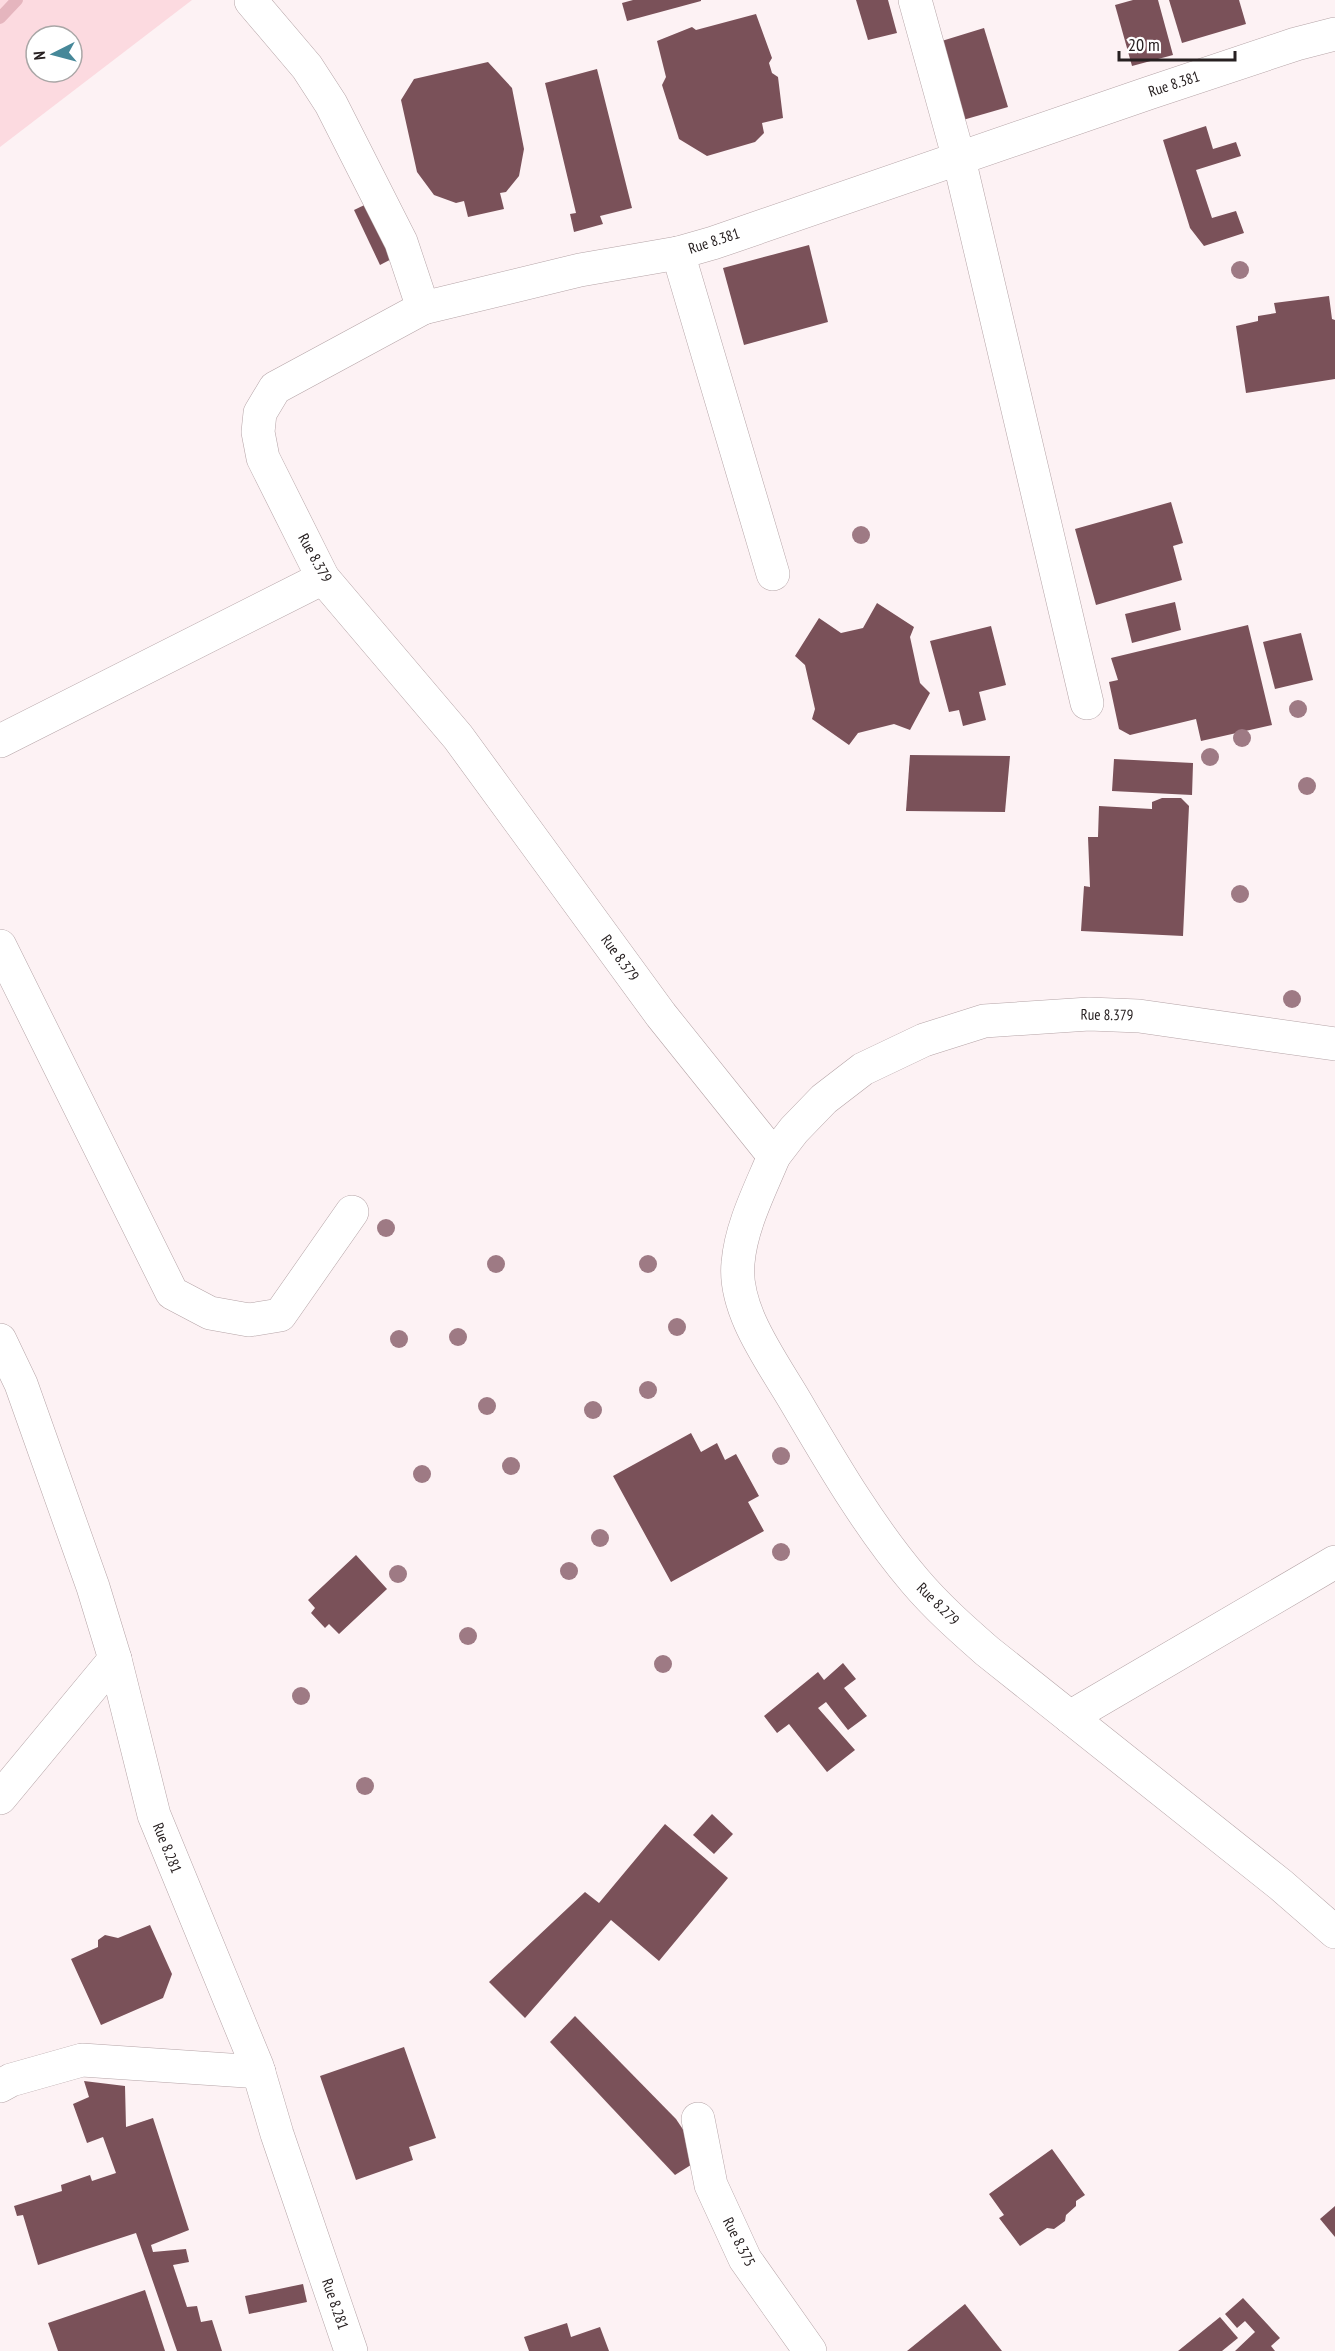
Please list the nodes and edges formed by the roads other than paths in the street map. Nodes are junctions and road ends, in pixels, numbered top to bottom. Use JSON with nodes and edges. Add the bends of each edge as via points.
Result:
{"nodes":[{"id":1,"x":915,"y":0,"type":"edge"},
{"id":2,"x":251,"y":1,"type":"edge"},
{"id":3,"x":1335,"y":34,"type":"edge"},
{"id":4,"x":959,"y":159,"type":"junction"},
{"id":5,"x":678,"y":253,"type":"junction"},
{"id":6,"x":423,"y":308,"type":"junction"},
{"id":7,"x":773,"y":574,"type":"dead end"},
{"id":8,"x":323,"y":578,"type":"junction"},
{"id":9,"x":1087,"y":703,"type":"dead end"},
{"id":10,"x":0,"y":741,"type":"edge"},
{"id":11,"x":0,"y":946,"type":"edge"},
{"id":12,"x":1335,"y":1044,"type":"edge"},
{"id":13,"x":774,"y":1156,"type":"junction"},
{"id":14,"x":352,"y":1212,"type":"dead end"},
{"id":15,"x":0,"y":1340,"type":"edge"},
{"id":16,"x":1335,"y":1562,"type":"edge"},
{"id":17,"x":115,"y":1659,"type":"junction"},
{"id":18,"x":1070,"y":1717,"type":"junction"},
{"id":19,"x":0,"y":1798,"type":"edge"},
{"id":20,"x":1335,"y":1932,"type":"edge"},
{"id":21,"x":259,"y":2072,"type":"junction"},
{"id":22,"x":0,"y":2086,"type":"edge"},
{"id":23,"x":698,"y":2119,"type":"dead end"},
{"id":24,"x":351,"y":2351,"type":"edge"},
{"id":25,"x":810,"y":2351,"type":"edge"}],
"edges":[{"from":1,"to":4,"type":"street"},
{"from":2,"to":6,"type":"street","via":[[307,67],[331,104],[401,242]]},
{"from":3,"to":4,"type":"street","name":"Rue 8.381"},
{"from":4,"to":5,"type":"street","name":"Rue 8.381"},
{"from":4,"to":9,"type":"street"},
{"from":5,"to":6,"type":"street","name":"Rue 8.381","via":[[580,270]]},
{"from":5,"to":7,"type":"street"},
{"from":6,"to":8,"type":"street","name":"Rue 8.379","via":[[275,388],[260,413],[258,432],[263,458]]},
{"from":8,"to":10,"type":"street"},
{"from":8,"to":13,"type":"street","name":"Rue 8.379","via":[[458,737],[661,1015]]},
{"from":11,"to":14,"type":"street","via":[[172,1293],[210,1313],[249,1320],[280,1315]]},
{"from":12,"to":13,"type":"street","name":"Rue 8.379","via":[[1139,1016],[1070,1015],[984,1021],[924,1040],[863,1069],[824,1099]]},
{"from":13,"to":18,"type":"street","name":"Rue 8.279","via":[[749,1215],[737,1264],[741,1296],[754,1331],[849,1492],[915,1581],[987,1651]]},
{"from":15,"to":17,"type":"street","name":"Rue 8.281","via":[[25,1395]]},
{"from":16,"to":18,"type":"street"},
{"from":17,"to":19,"type":"street"},
{"from":17,"to":21,"type":"street","name":"Rue 8.281","via":[[154,1815]]},
{"from":18,"to":20,"type":"street","name":"Rue 8.279"},
{"from":21,"to":22,"type":"street","via":[[82,2060]]},
{"from":21,"to":24,"type":"street","name":"Rue 8.281"},
{"from":23,"to":25,"type":"street","name":"Rue 8.375","via":[[711,2184],[745,2259]]}]}
